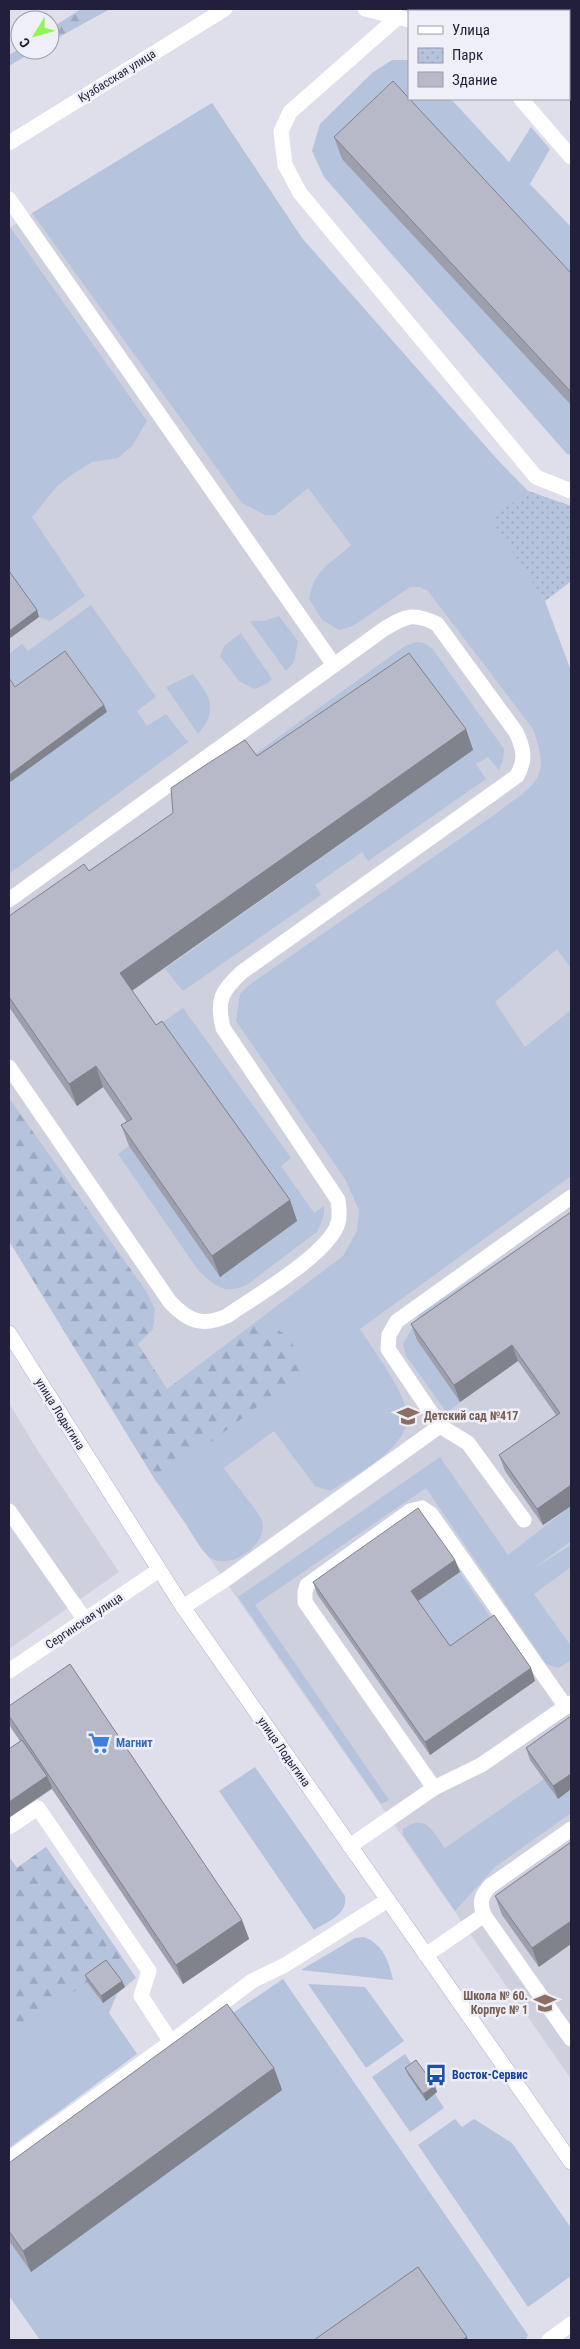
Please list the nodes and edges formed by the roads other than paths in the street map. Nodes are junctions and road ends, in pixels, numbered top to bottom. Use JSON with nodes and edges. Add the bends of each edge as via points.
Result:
{"nodes":[{"id":1,"x":225,"y":9,"type":"edge"},
{"id":2,"x":365,"y":9,"type":"edge"},
{"id":3,"x":403,"y":18,"type":"edge"},
{"id":4,"x":522,"y":100,"type":"edge"},
{"id":5,"x":9,"y":143,"type":"edge"},
{"id":6,"x":571,"y":158,"type":"edge"},
{"id":7,"x":9,"y":199,"type":"edge"},
{"id":8,"x":571,"y":490,"type":"edge"},
{"id":9,"x":334,"y":666,"type":"junction"},
{"id":10,"x":9,"y":900,"type":"edge"},
{"id":11,"x":9,"y":1066,"type":"edge"},
{"id":12,"x":571,"y":1197,"type":"edge"},
{"id":13,"x":9,"y":1333,"type":"edge"},
{"id":14,"x":440,"y":1426,"type":"junction"},
{"id":15,"x":9,"y":1511,"type":"edge"},
{"id":16,"x":524,"y":1520,"type":"dead end"},
{"id":17,"x":159,"y":1570,"type":"junction"},
{"id":18,"x":183,"y":1607,"type":"junction"},
{"id":19,"x":85,"y":1620,"type":"junction"},
{"id":20,"x":9,"y":1671,"type":"edge"},
{"id":21,"x":569,"y":1705,"type":"edge"},
{"id":22,"x":434,"y":1788,"type":"junction"},
{"id":23,"x":9,"y":1827,"type":"edge"},
{"id":24,"x":571,"y":1829,"type":"edge"},
{"id":25,"x":350,"y":1846,"type":"junction"},
{"id":26,"x":388,"y":1900,"type":"junction"},
{"id":27,"x":484,"y":1915,"type":"junction"},
{"id":28,"x":426,"y":1955,"type":"junction"},
{"id":29,"x":571,"y":2039,"type":"edge"},
{"id":30,"x":171,"y":2042,"type":"junction"},
{"id":31,"x":9,"y":2159,"type":"edge"},
{"id":32,"x":571,"y":2162,"type":"edge"},
{"id":33,"x":571,"y":2324,"type":"edge"},
{"id":34,"x":549,"y":2340,"type":"edge"}],
"edges":[{"from":1,"to":5,"type":"main road","name":"Кузбасская улица"},
{"from":2,"to":3,"type":"main road"},
{"from":3,"to":8,"type":"main road","via":[[290,112],[281,131],[285,165],[300,193],[536,477]]},
{"from":4,"to":6,"type":"main road"},
{"from":7,"to":9,"type":"main road"},
{"from":9,"to":10,"type":"main road"},
{"from":9,"to":11,"type":"main road","via":[[401,619],[423,617],[437,624],[448,636],[516,732],[524,758],[517,776],[242,972],[221,997],[219,1013],[223,1028],[338,1200],[338,1223],[329,1240],[314,1255],[227,1316],[213,1322],[197,1322],[170,1302]]},
{"from":12,"to":14,"type":"main road","via":[[397,1321],[389,1335],[388,1349]]},
{"from":13,"to":17,"type":"main road","name":"улица Лодыгина"},
{"from":14,"to":16,"type":"main road","via":[[468,1443]]},
{"from":14,"to":18,"type":"main road"},
{"from":15,"to":19,"type":"main road"},
{"from":17,"to":18,"type":"main road","name":"улица Лодыгина"},
{"from":17,"to":19,"type":"main road","name":"Сергинская улица"},
{"from":18,"to":25,"type":"main road","name":"улица Лодыгина"},
{"from":19,"to":20,"type":"main road","name":"Сергинская улица"},
{"from":21,"to":22,"type":"main road","via":[[481,1765]]},
{"from":21,"to":22,"type":"main road","via":[[431,1514],[422,1508],[410,1511],[307,1585],[305,1602]]},
{"from":22,"to":25,"type":"main road"},
{"from":23,"to":30,"type":"main road","via":[[38,1808],[149,1971],[141,1996]]},
{"from":24,"to":27,"type":"main road","via":[[490,1886],[482,1895],[480,1905]]},
{"from":25,"to":26,"type":"main road","name":"улица Лодыгина"},
{"from":26,"to":28,"type":"main road","name":"улица Лодыгина"},
{"from":26,"to":30,"type":"main road","via":[[252,1981]]},
{"from":27,"to":28,"type":"main road"},
{"from":27,"to":29,"type":"main road"},
{"from":28,"to":32,"type":"main road","name":"улица Лодыгина"},
{"from":30,"to":31,"type":"main road"},
{"from":33,"to":34,"type":"main road"}]}
